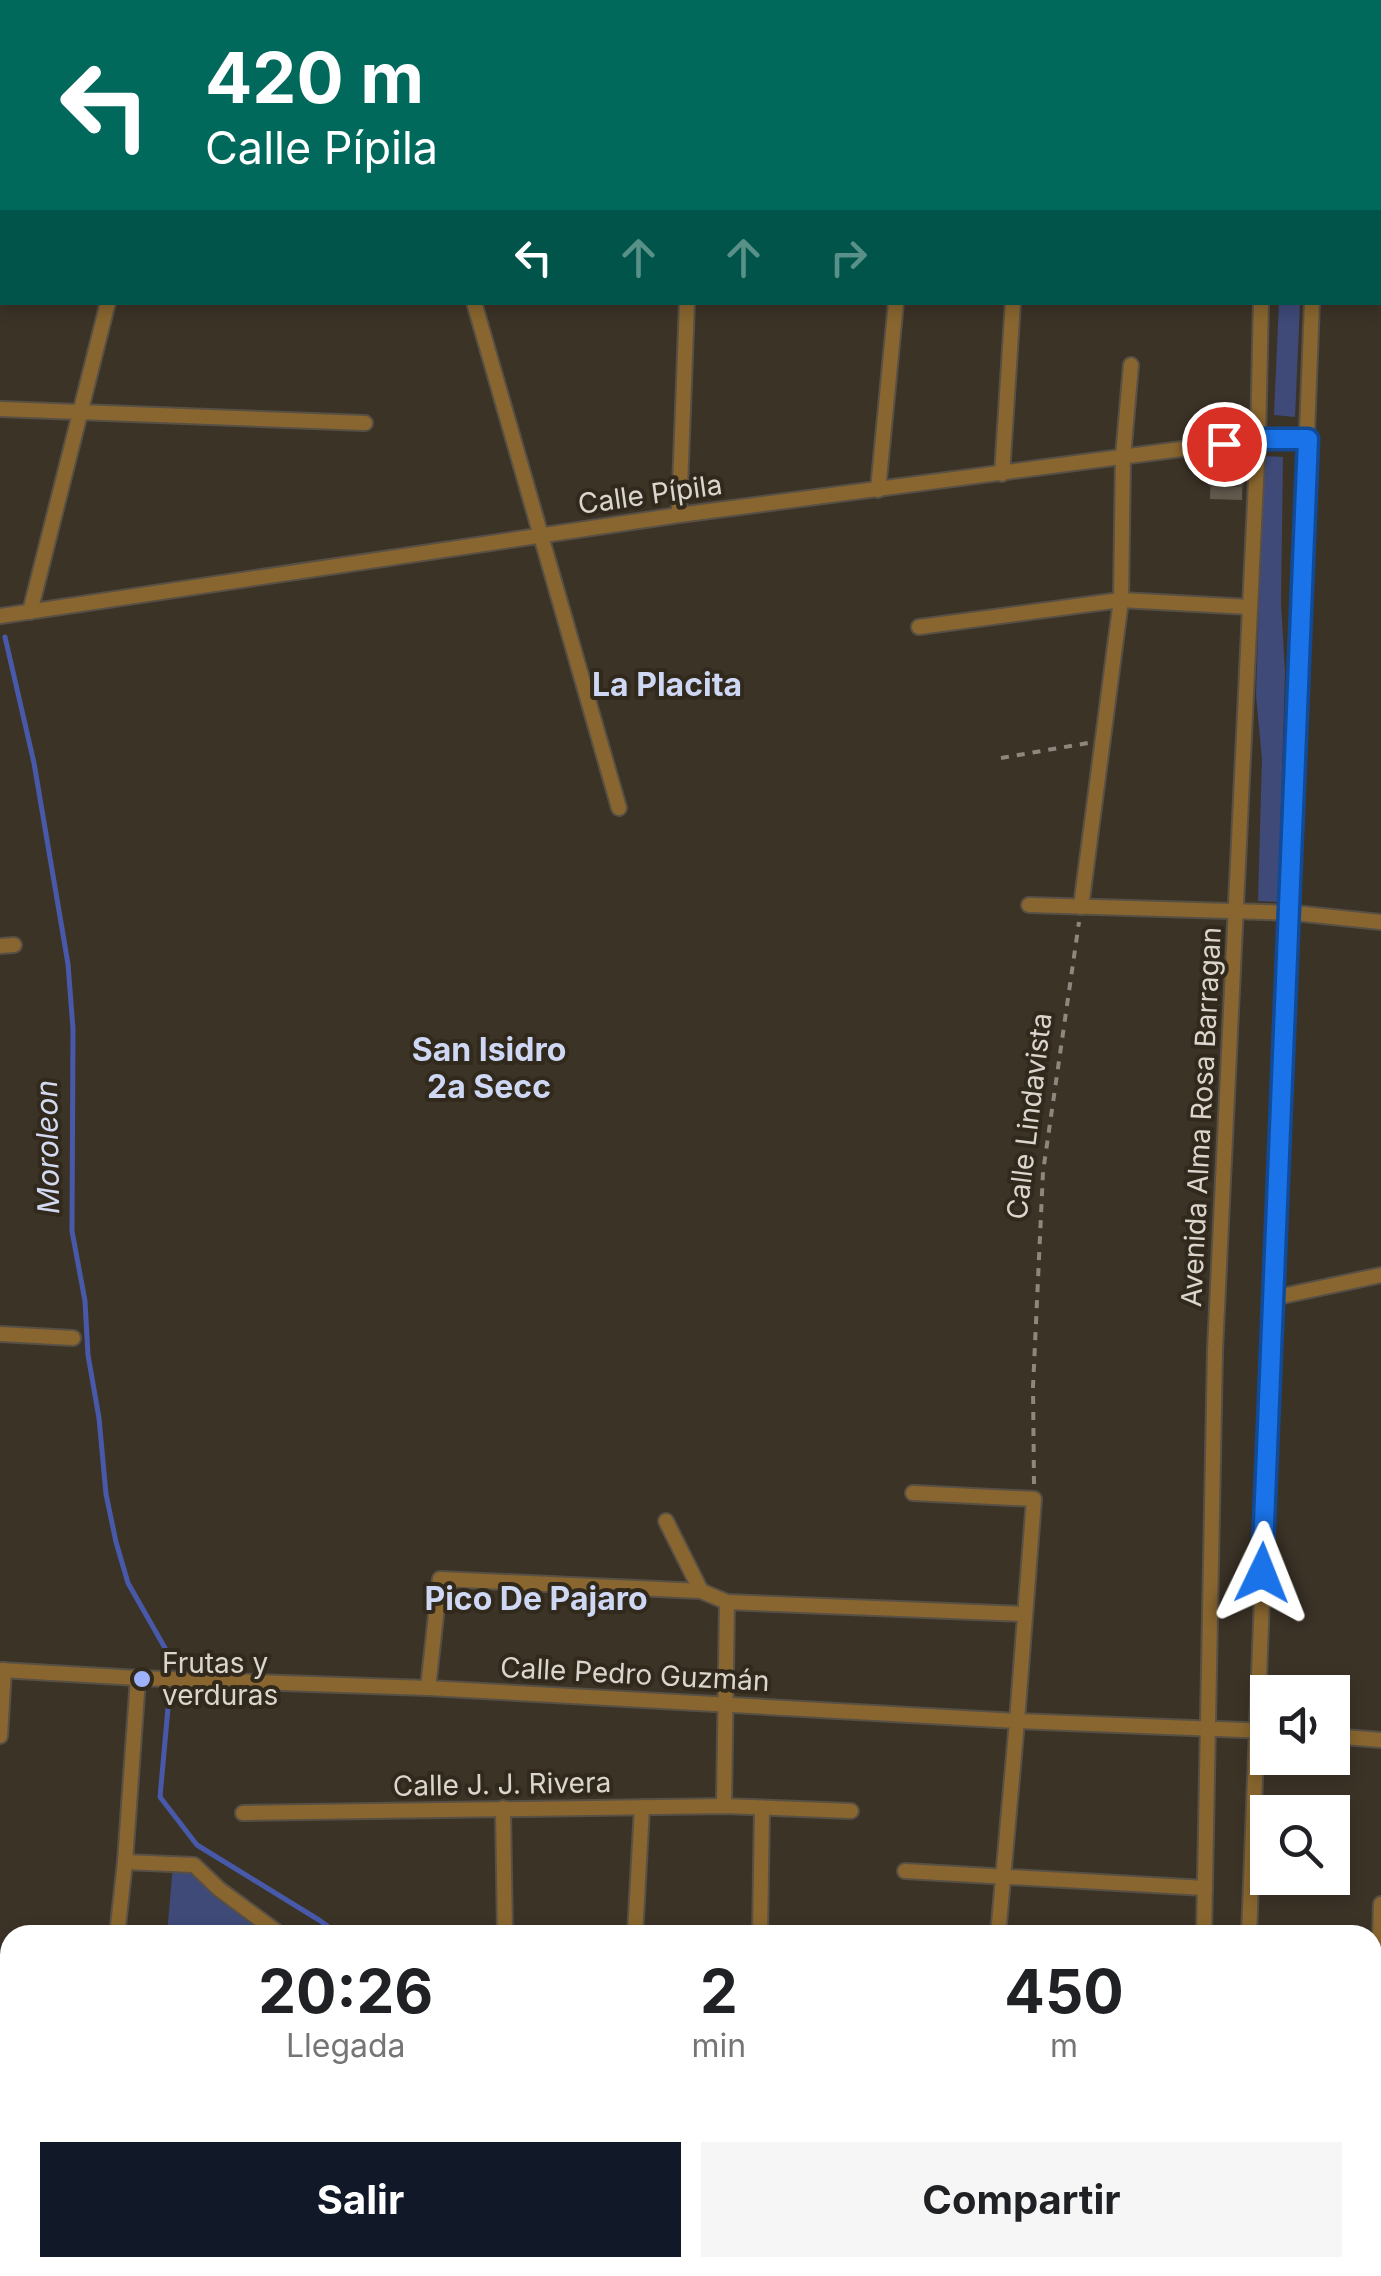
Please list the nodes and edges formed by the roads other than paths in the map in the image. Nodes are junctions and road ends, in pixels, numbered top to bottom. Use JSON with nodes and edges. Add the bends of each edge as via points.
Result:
{"nodes":[{"id":1,"x":107,"y":305,"type":"edge"},
{"id":2,"x":475,"y":305,"type":"edge"},
{"id":3,"x":686,"y":305,"type":"edge"},
{"id":4,"x":896,"y":305,"type":"edge"},
{"id":5,"x":1013,"y":305,"type":"edge"},
{"id":6,"x":1261,"y":305,"type":"edge"},
{"id":7,"x":1312,"y":305,"type":"edge"},
{"id":8,"x":1130,"y":365,"type":"dead end"},
{"id":9,"x":0,"y":410,"type":"edge"},
{"id":10,"x":82,"y":413,"type":"junction"},
{"id":11,"x":365,"y":423,"type":"dead end"},
{"id":12,"x":1258,"y":439,"type":"junction"},
{"id":13,"x":1308,"y":439,"type":"junction"},
{"id":14,"x":1123,"y":458,"type":"junction"},
{"id":15,"x":1002,"y":474,"type":"junction"},
{"id":16,"x":878,"y":490,"type":"junction"},
{"id":17,"x":678,"y":514,"type":"junction"},
{"id":18,"x":539,"y":534,"type":"junction"},
{"id":19,"x":1121,"y":600,"type":"junction"},
{"id":20,"x":1250,"y":608,"type":"junction"},
{"id":21,"x":30,"y":612,"type":"junction"},
{"id":22,"x":0,"y":616,"type":"edge"},
{"id":23,"x":919,"y":626,"type":"dead end"},
{"id":24,"x":619,"y":808,"type":"dead end"},
{"id":25,"x":1029,"y":904,"type":"dead end"},
{"id":26,"x":1081,"y":907,"type":"junction"},
{"id":27,"x":1236,"y":910,"type":"junction"},
{"id":28,"x":1289,"y":914,"type":"junction"},
{"id":29,"x":1381,"y":922,"type":"edge"},
{"id":30,"x":1381,"y":1274,"type":"edge"},
{"id":31,"x":1274,"y":1298,"type":"junction"},
{"id":32,"x":0,"y":1334,"type":"edge"},
{"id":33,"x":73,"y":1338,"type":"dead end"},
{"id":34,"x":913,"y":1493,"type":"dead end"},
{"id":35,"x":666,"y":1521,"type":"dead end"},
{"id":36,"x":701,"y":1591,"type":"junction"},
{"id":37,"x":727,"y":1602,"type":"junction"},
{"id":38,"x":1025,"y":1614,"type":"junction"},
{"id":39,"x":2,"y":1670,"type":"edge"},
{"id":40,"x":1264,"y":1675,"type":"edge"},
{"id":41,"x":138,"y":1678,"type":"junction"},
{"id":42,"x":428,"y":1688,"type":"junction"},
{"id":43,"x":728,"y":1704,"type":"junction"},
{"id":44,"x":1018,"y":1721,"type":"junction"},
{"id":45,"x":1209,"y":1728,"type":"junction"},
{"id":46,"x":1250,"y":1730,"type":"edge"},
{"id":47,"x":0,"y":1736,"type":"edge"},
{"id":48,"x":1350,"y":1737,"type":"edge"},
{"id":49,"x":1381,"y":1740,"type":"edge"},
{"id":50,"x":1259,"y":1775,"type":"edge"},
{"id":51,"x":724,"y":1806,"type":"junction"},
{"id":52,"x":642,"y":1807,"type":"junction"},
{"id":53,"x":503,"y":1808,"type":"junction"},
{"id":54,"x":762,"y":1808,"type":"junction"},
{"id":55,"x":852,"y":1811,"type":"dead end"},
{"id":56,"x":243,"y":1813,"type":"dead end"},
{"id":57,"x":125,"y":1862,"type":"junction"},
{"id":58,"x":906,"y":1871,"type":"dead end"},
{"id":59,"x":1003,"y":1876,"type":"junction"},
{"id":60,"x":1205,"y":1888,"type":"junction"},
{"id":61,"x":118,"y":1925,"type":"edge"},
{"id":62,"x":268,"y":1925,"type":"edge"},
{"id":63,"x":505,"y":1925,"type":"edge"},
{"id":64,"x":636,"y":1925,"type":"edge"},
{"id":65,"x":760,"y":1925,"type":"edge"},
{"id":66,"x":999,"y":1925,"type":"edge"},
{"id":67,"x":1204,"y":1925,"type":"edge"},
{"id":68,"x":1250,"y":1925,"type":"edge"}],
"edges":[{"from":1,"to":10,"type":"street"},
{"from":2,"to":18,"type":"street"},
{"from":3,"to":17,"type":"street"},
{"from":4,"to":16,"type":"street"},
{"from":5,"to":15,"type":"street"},
{"from":6,"to":12,"type":"street","name":"Avenida Alma Rosa Barragan"},
{"from":7,"to":13,"type":"street"},
{"from":8,"to":14,"type":"street"},
{"from":9,"to":10,"type":"street"},
{"from":10,"to":11,"type":"street"},
{"from":10,"to":21,"type":"street"},
{"from":12,"to":13,"type":"street","name":"Calle Pípila"},
{"from":12,"to":14,"type":"street","name":"Calle Pípila"},
{"from":12,"to":20,"type":"street","name":"Avenida Alma Rosa Barragan"},
{"from":13,"to":28,"type":"street"},
{"from":14,"to":15,"type":"street","name":"Calle Pípila"},
{"from":14,"to":19,"type":"street"},
{"from":15,"to":16,"type":"street","name":"Calle Pípila"},
{"from":16,"to":17,"type":"street","name":"Calle Pípila"},
{"from":17,"to":18,"type":"street","name":"Calle Pípila"},
{"from":18,"to":21,"type":"street","name":"Calle Pípila"},
{"from":18,"to":24,"type":"street"},
{"from":19,"to":20,"type":"street"},
{"from":19,"to":23,"type":"street"},
{"from":19,"to":26,"type":"street"},
{"from":20,"to":27,"type":"street","name":"Avenida Alma Rosa Barragan"},
{"from":21,"to":22,"type":"street","name":"Calle Pípila"},
{"from":25,"to":26,"type":"street"},
{"from":26,"to":27,"type":"street"},
{"from":27,"to":28,"type":"street"},
{"from":27,"to":45,"type":"street","name":"Avenida Alma Rosa Barragan","via":[[1215,1350]]},
{"from":28,"to":29,"type":"street"},
{"from":28,"to":31,"type":"street"},
{"from":30,"to":31,"type":"street"},
{"from":31,"to":40,"type":"street"},
{"from":32,"to":33,"type":"street"},
{"from":34,"to":38,"type":"street","via":[[1034,1499]]},
{"from":35,"to":36,"type":"street"},
{"from":36,"to":37,"type":"street"},
{"from":36,"to":42,"type":"street","via":[[440,1579]]},
{"from":37,"to":38,"type":"street"},
{"from":37,"to":43,"type":"street"},
{"from":38,"to":44,"type":"street"},
{"from":39,"to":41,"type":"street","name":"Calle Pedro Guzmán"},
{"from":39,"to":47,"type":"street"},
{"from":41,"to":42,"type":"street","name":"Calle Pedro Guzmán"},
{"from":41,"to":57,"type":"street"},
{"from":42,"to":43,"type":"street","name":"Calle Pedro Guzmán"},
{"from":43,"to":44,"type":"street","name":"Calle Pedro Guzmán"},
{"from":43,"to":51,"type":"street"},
{"from":44,"to":45,"type":"street","name":"Calle Pedro Guzmán"},
{"from":44,"to":59,"type":"street"},
{"from":45,"to":46,"type":"street","name":"Calle Pedro Guzmán"},
{"from":45,"to":60,"type":"street","name":"Avenida Alma Rosa Barragan"},
{"from":48,"to":49,"type":"street"},
{"from":50,"to":68,"type":"street"},
{"from":51,"to":52,"type":"street","name":"Calle J. J. Rivera"},
{"from":51,"to":54,"type":"street","name":"Calle J. J. Rivera"},
{"from":52,"to":53,"type":"street","name":"Calle J. J. Rivera"},
{"from":52,"to":64,"type":"street"},
{"from":53,"to":56,"type":"street","name":"Calle J. J. Rivera"},
{"from":53,"to":63,"type":"street"},
{"from":54,"to":55,"type":"street","name":"Calle J. J. Rivera"},
{"from":54,"to":65,"type":"street"},
{"from":57,"to":61,"type":"street"},
{"from":57,"to":62,"type":"street","via":[[194,1866]]},
{"from":58,"to":59,"type":"street"},
{"from":59,"to":60,"type":"street"},
{"from":59,"to":66,"type":"street"},
{"from":60,"to":67,"type":"street","name":"Avenida Alma Rosa Barragan"}]}
